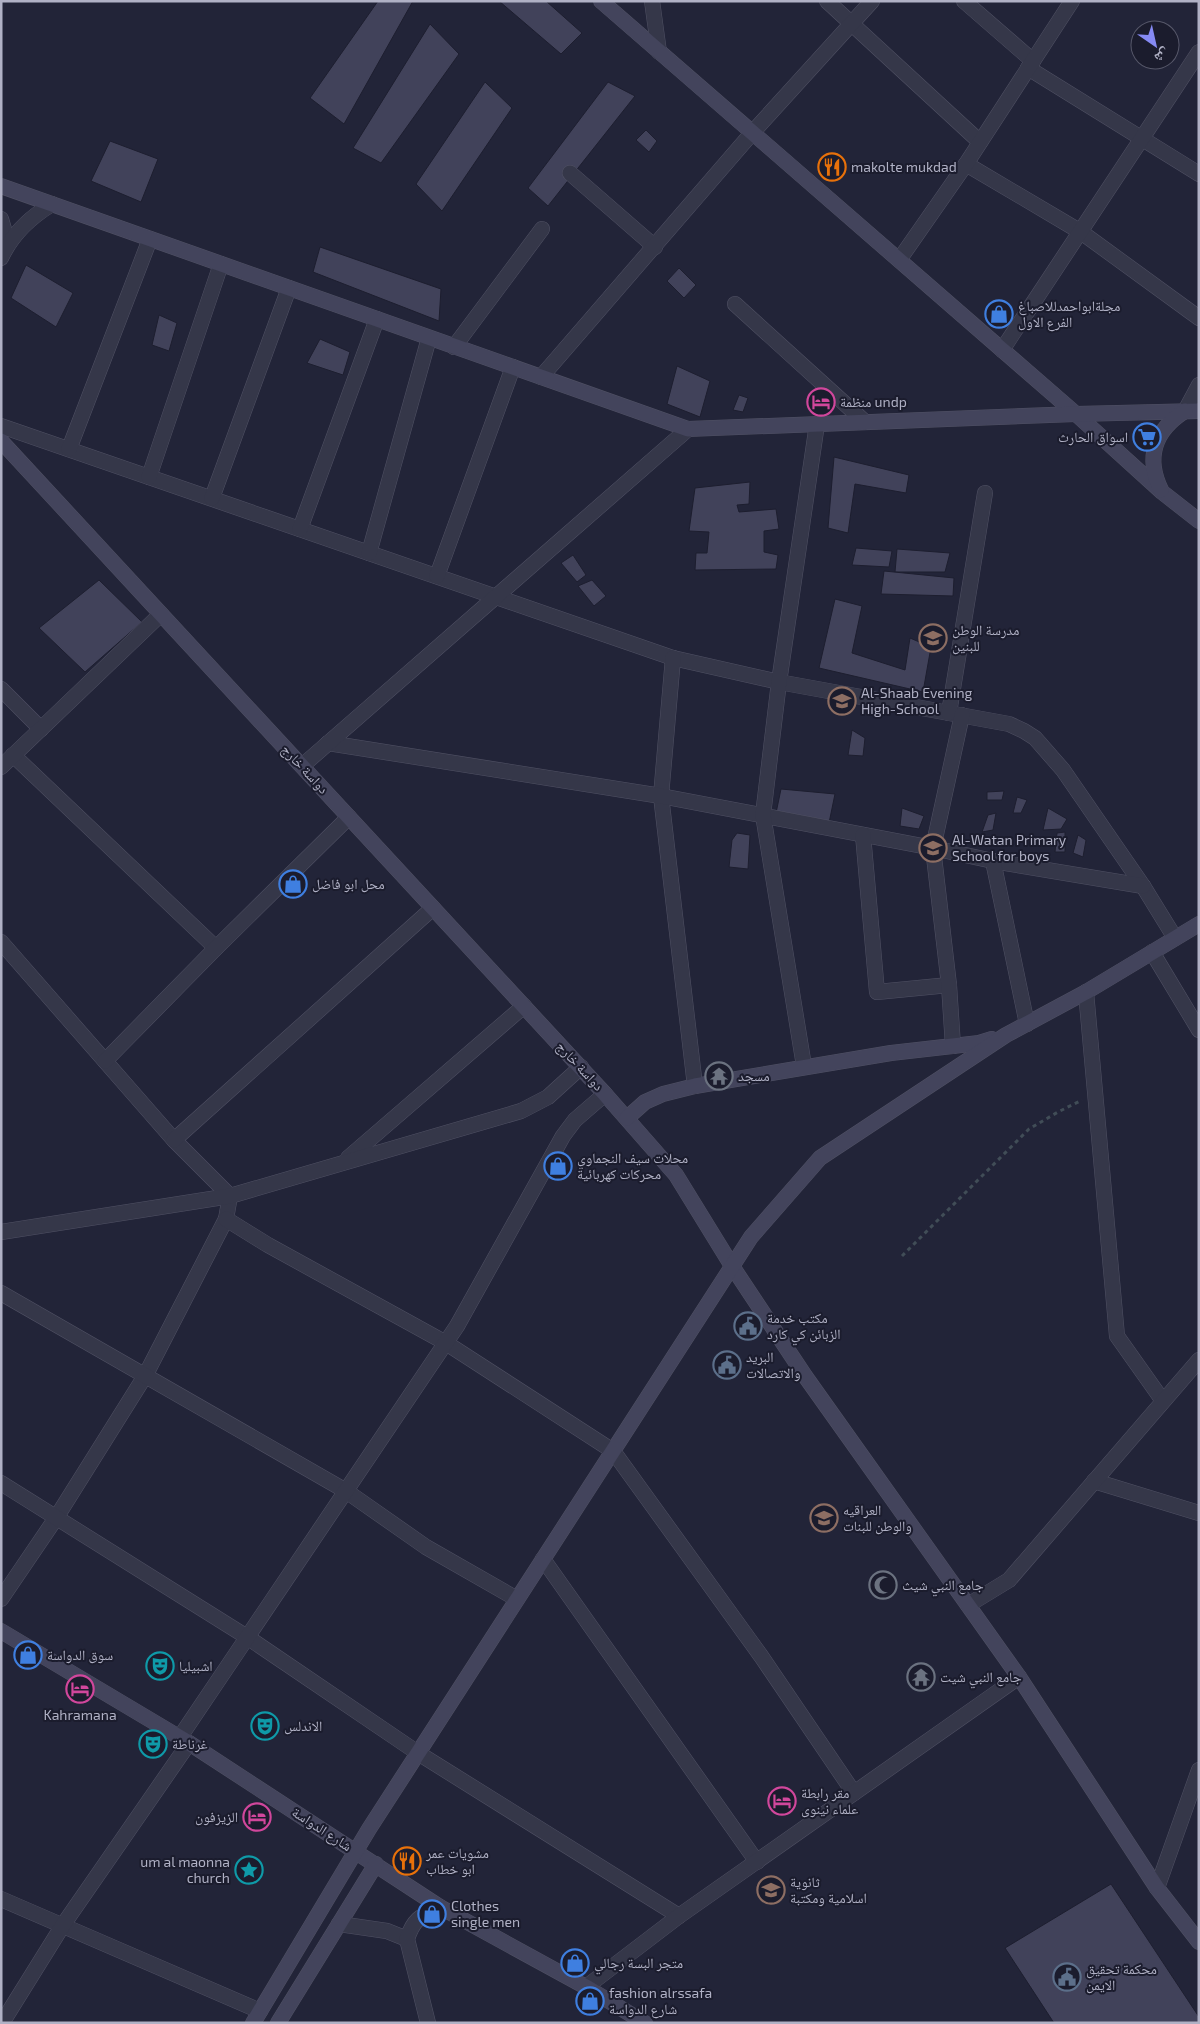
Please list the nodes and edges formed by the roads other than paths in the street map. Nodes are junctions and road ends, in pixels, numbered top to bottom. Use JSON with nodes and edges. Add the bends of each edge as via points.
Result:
{"nodes":[{"id":1,"x":601,"y":1,"type":"edge"},
{"id":2,"x":652,"y":1,"type":"edge"},
{"id":3,"x":827,"y":1,"type":"edge"},
{"id":4,"x":872,"y":1,"type":"edge"},
{"id":5,"x":964,"y":1,"type":"edge"},
{"id":6,"x":1072,"y":1,"type":"edge"},
{"id":7,"x":852,"y":23,"type":"junction"},
{"id":8,"x":659,"y":52,"type":"junction"},
{"id":9,"x":1199,"y":52,"type":"edge"},
{"id":10,"x":1030,"y":64,"type":"junction"},
{"id":11,"x":752,"y":133,"type":"junction"},
{"id":12,"x":1143,"y":138,"type":"junction"},
{"id":13,"x":980,"y":142,"type":"junction"},
{"id":14,"x":966,"y":164,"type":"junction"},
{"id":15,"x":570,"y":173,"type":"dead end"},
{"id":16,"x":1199,"y":174,"type":"edge"},
{"id":17,"x":1,"y":186,"type":"edge"},
{"id":18,"x":52,"y":204,"type":"junction"},
{"id":19,"x":1,"y":219,"type":"edge"},
{"id":20,"x":542,"y":229,"type":"dead end"},
{"id":21,"x":1081,"y":232,"type":"junction"},
{"id":22,"x":150,"y":239,"type":"junction"},
{"id":23,"x":8,"y":243,"type":"junction"},
{"id":24,"x":654,"y":247,"type":"junction"},
{"id":25,"x":1,"y":258,"type":"edge"},
{"id":26,"x":899,"y":260,"type":"junction"},
{"id":27,"x":221,"y":264,"type":"junction"},
{"id":28,"x":289,"y":288,"type":"junction"},
{"id":29,"x":735,"y":304,"type":"dead end"},
{"id":30,"x":1199,"y":318,"type":"edge"},
{"id":31,"x":377,"y":319,"type":"junction"},
{"id":32,"x":429,"y":338,"type":"junction"},
{"id":33,"x":454,"y":347,"type":"junction"},
{"id":34,"x":1002,"y":350,"type":"junction"},
{"id":35,"x":513,"y":367,"type":"junction"},
{"id":36,"x":541,"y":377,"type":"junction"},
{"id":37,"x":1199,"y":385,"type":"edge"},
{"id":38,"x":1192,"y":411,"type":"edge"},
{"id":39,"x":1076,"y":414,"type":"junction"},
{"id":40,"x":866,"y":422,"type":"junction"},
{"id":41,"x":817,"y":424,"type":"junction"},
{"id":42,"x":1,"y":426,"type":"edge"},
{"id":43,"x":688,"y":429,"type":"junction"},
{"id":44,"x":1,"y":442,"type":"edge"},
{"id":45,"x":69,"y":449,"type":"junction"},
{"id":46,"x":148,"y":477,"type":"junction"},
{"id":47,"x":1162,"y":492,"type":"junction"},
{"id":48,"x":985,"y":493,"type":"dead end"},
{"id":49,"x":212,"y":498,"type":"junction"},
{"id":50,"x":1199,"y":521,"type":"edge"},
{"id":51,"x":300,"y":529,"type":"junction"},
{"id":52,"x":369,"y":553,"type":"junction"},
{"id":53,"x":437,"y":576,"type":"junction"},
{"id":54,"x":495,"y":596,"type":"junction"},
{"id":55,"x":161,"y":614,"type":"junction"},
{"id":56,"x":673,"y":658,"type":"junction"},
{"id":57,"x":778,"y":682,"type":"junction"},
{"id":58,"x":1,"y":689,"type":"edge"},
{"id":59,"x":956,"y":714,"type":"junction"},
{"id":60,"x":40,"y":729,"type":"junction"},
{"id":61,"x":328,"y":742,"type":"junction"},
{"id":62,"x":13,"y":755,"type":"junction"},
{"id":63,"x":302,"y":766,"type":"junction"},
{"id":64,"x":1,"y":767,"type":"edge"},
{"id":65,"x":661,"y":796,"type":"junction"},
{"id":66,"x":763,"y":816,"type":"junction"},
{"id":67,"x":349,"y":817,"type":"junction"},
{"id":68,"x":863,"y":835,"type":"junction"},
{"id":69,"x":933,"y":848,"type":"junction"},
{"id":70,"x":993,"y":861,"type":"junction"},
{"id":71,"x":1143,"y":886,"type":"junction"},
{"id":72,"x":433,"y":908,"type":"junction"},
{"id":73,"x":1199,"y":924,"type":"edge"},
{"id":74,"x":1175,"y":938,"type":"junction"},
{"id":75,"x":1,"y":942,"type":"edge"},
{"id":76,"x":216,"y":948,"type":"junction"},
{"id":77,"x":1152,"y":952,"type":"junction"},
{"id":78,"x":949,"y":985,"type":"junction"},
{"id":79,"x":1086,"y":992,"type":"junction"},
{"id":80,"x":524,"y":1006,"type":"junction"},
{"id":81,"x":1027,"y":1024,"type":"junction"},
{"id":82,"x":1199,"y":1030,"type":"edge"},
{"id":83,"x":1006,"y":1035,"type":"junction"},
{"id":84,"x":953,"y":1046,"type":"junction"},
{"id":85,"x":105,"y":1061,"type":"junction"},
{"id":86,"x":804,"y":1066,"type":"junction"},
{"id":87,"x":581,"y":1067,"type":"junction"},
{"id":88,"x":695,"y":1086,"type":"junction"},
{"id":89,"x":607,"y":1095,"type":"junction"},
{"id":90,"x":627,"y":1118,"type":"junction"},
{"id":91,"x":174,"y":1140,"type":"junction"},
{"id":92,"x":343,"y":1162,"type":"junction"},
{"id":93,"x":230,"y":1196,"type":"junction"},
{"id":94,"x":226,"y":1219,"type":"junction"},
{"id":95,"x":1,"y":1232,"type":"edge"},
{"id":96,"x":732,"y":1266,"type":"junction"},
{"id":97,"x":1,"y":1293,"type":"edge"},
{"id":98,"x":446,"y":1343,"type":"junction"},
{"id":99,"x":1199,"y":1360,"type":"edge"},
{"id":100,"x":145,"y":1376,"type":"junction"},
{"id":101,"x":1163,"y":1401,"type":"junction"},
{"id":102,"x":613,"y":1451,"type":"junction"},
{"id":103,"x":1094,"y":1481,"type":"junction"},
{"id":104,"x":1,"y":1483,"type":"edge"},
{"id":105,"x":346,"y":1491,"type":"junction"},
{"id":106,"x":1199,"y":1513,"type":"edge"},
{"id":107,"x":56,"y":1518,"type":"junction"},
{"id":108,"x":543,"y":1559,"type":"junction"},
{"id":109,"x":1,"y":1599,"type":"edge"},
{"id":110,"x":517,"y":1599,"type":"junction"},
{"id":111,"x":968,"y":1605,"type":"junction"},
{"id":112,"x":1,"y":1631,"type":"edge"},
{"id":113,"x":247,"y":1637,"type":"junction"},
{"id":114,"x":1019,"y":1677,"type":"junction"},
{"id":115,"x":184,"y":1740,"type":"junction"},
{"id":116,"x":418,"y":1753,"type":"junction"},
{"id":117,"x":1199,"y":1770,"type":"edge"},
{"id":118,"x":854,"y":1793,"type":"junction"},
{"id":119,"x":355,"y":1851,"type":"junction"},
{"id":120,"x":757,"y":1862,"type":"junction"},
{"id":121,"x":376,"y":1864,"type":"junction"},
{"id":122,"x":1157,"y":1888,"type":"junction"},
{"id":123,"x":1,"y":1899,"type":"edge"},
{"id":124,"x":440,"y":1907,"type":"junction"},
{"id":125,"x":679,"y":1916,"type":"junction"},
{"id":126,"x":339,"y":1924,"type":"junction"},
{"id":127,"x":63,"y":1925,"type":"junction"},
{"id":128,"x":407,"y":1939,"type":"junction"},
{"id":129,"x":1199,"y":1942,"type":"edge"},
{"id":130,"x":586,"y":1987,"type":"junction"},
{"id":131,"x":256,"y":2017,"type":"edge"},
{"id":132,"x":2,"y":2023,"type":"edge"},
{"id":133,"x":278,"y":2023,"type":"edge"},
{"id":134,"x":428,"y":2023,"type":"edge"},
{"id":135,"x":645,"y":2023,"type":"edge"}],
"edges":[{"from":1,"to":8,"type":"street"},
{"from":2,"to":8,"type":"street"},
{"from":3,"to":7,"type":"street"},
{"from":4,"to":7,"type":"street"},
{"from":5,"to":10,"type":"street"},
{"from":6,"to":10,"type":"street"},
{"from":7,"to":11,"type":"street"},
{"from":7,"to":13,"type":"street"},
{"from":8,"to":11,"type":"street"},
{"from":9,"to":12,"type":"street"},
{"from":10,"to":12,"type":"street"},
{"from":10,"to":13,"type":"street"},
{"from":11,"to":24,"type":"street"},
{"from":11,"to":26,"type":"street"},
{"from":12,"to":16,"type":"street"},
{"from":12,"to":21,"type":"street"},
{"from":13,"to":14,"type":"street"},
{"from":14,"to":21,"type":"street"},
{"from":14,"to":26,"type":"street"},
{"from":15,"to":24,"type":"street"},
{"from":17,"to":18,"type":"street"},
{"from":18,"to":22,"type":"street"},
{"from":18,"to":23,"type":"street","via":[[28,221]]},
{"from":19,"to":23,"type":"street"},
{"from":20,"to":33,"type":"street"},
{"from":21,"to":30,"type":"street"},
{"from":21,"to":34,"type":"street"},
{"from":22,"to":27,"type":"street"},
{"from":22,"to":45,"type":"street"},
{"from":23,"to":25,"type":"street"},
{"from":24,"to":36,"type":"street"},
{"from":26,"to":34,"type":"street"},
{"from":27,"to":28,"type":"street"},
{"from":27,"to":46,"type":"street"},
{"from":28,"to":31,"type":"street"},
{"from":28,"to":49,"type":"street"},
{"from":29,"to":40,"type":"street"},
{"from":31,"to":32,"type":"street"},
{"from":31,"to":51,"type":"street"},
{"from":32,"to":33,"type":"street"},
{"from":32,"to":52,"type":"street"},
{"from":33,"to":35,"type":"street"},
{"from":34,"to":39,"type":"street"},
{"from":35,"to":36,"type":"street"},
{"from":35,"to":53,"type":"street"},
{"from":36,"to":43,"type":"street"},
{"from":37,"to":38,"type":"street"},
{"from":38,"to":39,"type":"street"},
{"from":38,"to":47,"type":"street","via":[[1173,418],[1157,440],[1153,467]]},
{"from":39,"to":40,"type":"street"},
{"from":39,"to":47,"type":"street"},
{"from":40,"to":41,"type":"street"},
{"from":41,"to":43,"type":"street"},
{"from":41,"to":57,"type":"street"},
{"from":42,"to":45,"type":"street"},
{"from":43,"to":54,"type":"street"},
{"from":44,"to":55,"type":"street","name":"دواسة خارج"},
{"from":45,"to":46,"type":"street"},
{"from":46,"to":49,"type":"street"},
{"from":47,"to":50,"type":"street"},
{"from":48,"to":59,"type":"street"},
{"from":49,"to":51,"type":"street"},
{"from":51,"to":52,"type":"street"},
{"from":52,"to":53,"type":"street"},
{"from":53,"to":54,"type":"street"},
{"from":54,"to":56,"type":"street"},
{"from":54,"to":61,"type":"street"},
{"from":55,"to":60,"type":"street"},
{"from":55,"to":63,"type":"street","name":"دواسة خارج"},
{"from":56,"to":57,"type":"street"},
{"from":56,"to":65,"type":"street"},
{"from":57,"to":59,"type":"street"},
{"from":57,"to":66,"type":"street"},
{"from":58,"to":60,"type":"street"},
{"from":59,"to":69,"type":"street"},
{"from":59,"to":71,"type":"street","via":[[1009,724],[1035,738],[1063,770]]},
{"from":60,"to":62,"type":"street"},
{"from":61,"to":63,"type":"street"},
{"from":61,"to":65,"type":"street"},
{"from":62,"to":64,"type":"street"},
{"from":62,"to":76,"type":"street"},
{"from":63,"to":67,"type":"street","name":"دواسة خارج"},
{"from":65,"to":66,"type":"street"},
{"from":65,"to":88,"type":"street"},
{"from":66,"to":68,"type":"street"},
{"from":66,"to":86,"type":"street"},
{"from":67,"to":72,"type":"street","name":"دواسة خارج"},
{"from":67,"to":76,"type":"street"},
{"from":68,"to":69,"type":"street"},
{"from":68,"to":78,"type":"street","via":[[877,992]]},
{"from":69,"to":70,"type":"street"},
{"from":69,"to":78,"type":"street"},
{"from":70,"to":71,"type":"street"},
{"from":70,"to":81,"type":"street"},
{"from":71,"to":74,"type":"street"},
{"from":72,"to":80,"type":"street","name":"دواسة خارج"},
{"from":72,"to":91,"type":"street"},
{"from":73,"to":74,"type":"street"},
{"from":74,"to":77,"type":"street"},
{"from":75,"to":85,"type":"street"},
{"from":76,"to":85,"type":"street"},
{"from":77,"to":79,"type":"street"},
{"from":77,"to":82,"type":"street"},
{"from":78,"to":84,"type":"street"},
{"from":79,"to":81,"type":"street"},
{"from":79,"to":101,"type":"street","via":[[1117,1336]]},
{"from":80,"to":87,"type":"street","name":"دواسة خارج"},
{"from":80,"to":92,"type":"street"},
{"from":81,"to":83,"type":"street"},
{"from":83,"to":84,"type":"street"},
{"from":83,"to":96,"type":"street","via":[[820,1158],[751,1237]]},
{"from":84,"to":86,"type":"street"},
{"from":85,"to":91,"type":"street"},
{"from":86,"to":88,"type":"street"},
{"from":87,"to":89,"type":"street","name":"دواسة خارج"},
{"from":87,"to":92,"type":"street","via":[[548,1097],[521,1111]]},
{"from":88,"to":90,"type":"street","via":[[645,1102]]},
{"from":89,"to":90,"type":"street","name":"دواسة خارج"},
{"from":89,"to":98,"type":"street","via":[[575,1120],[563,1136]]},
{"from":90,"to":96,"type":"street","name":"دواسة خارج","via":[[676,1175]]},
{"from":91,"to":93,"type":"street"},
{"from":92,"to":93,"type":"street"},
{"from":93,"to":94,"type":"street"},
{"from":93,"to":95,"type":"street"},
{"from":94,"to":98,"type":"street"},
{"from":94,"to":100,"type":"street"},
{"from":96,"to":102,"type":"street"},
{"from":96,"to":111,"type":"street","name":"دواسة خارج","via":[[805,1376]]},
{"from":97,"to":100,"type":"street"},
{"from":98,"to":102,"type":"street"},
{"from":98,"to":105,"type":"street"},
{"from":99,"to":101,"type":"street"},
{"from":100,"to":105,"type":"street"},
{"from":100,"to":107,"type":"street"},
{"from":101,"to":103,"type":"street"},
{"from":102,"to":108,"type":"street"},
{"from":102,"to":118,"type":"street","via":[[761,1656]]},
{"from":103,"to":106,"type":"street"},
{"from":103,"to":111,"type":"street","via":[[1009,1580]]},
{"from":104,"to":107,"type":"street"},
{"from":105,"to":110,"type":"street","via":[[426,1546]]},
{"from":105,"to":113,"type":"street"},
{"from":107,"to":109,"type":"street"},
{"from":107,"to":113,"type":"street"},
{"from":108,"to":110,"type":"street"},
{"from":108,"to":120,"type":"street"},
{"from":110,"to":116,"type":"street"},
{"from":111,"to":114,"type":"street","name":"دواسة خارج"},
{"from":112,"to":115,"type":"street","name":"شارع الدواسة"},
{"from":113,"to":115,"type":"street"},
{"from":113,"to":116,"type":"street"},
{"from":114,"to":118,"type":"street"},
{"from":114,"to":122,"type":"street","name":"دواسة خارج"},
{"from":115,"to":119,"type":"street","name":"شارع الدواسة"},
{"from":115,"to":127,"type":"street"},
{"from":116,"to":119,"type":"street"},
{"from":116,"to":125,"type":"street"},
{"from":117,"to":122,"type":"street"},
{"from":118,"to":120,"type":"street"},
{"from":119,"to":121,"type":"street","name":"شارع الدواسة"},
{"from":119,"to":131,"type":"street"},
{"from":120,"to":125,"type":"street"},
{"from":121,"to":124,"type":"street","name":"شارع الدواسة"},
{"from":121,"to":126,"type":"street"},
{"from":122,"to":129,"type":"street","name":"دواسة خارج"},
{"from":123,"to":127,"type":"street"},
{"from":124,"to":128,"type":"street","via":[[418,1917]]},
{"from":124,"to":130,"type":"street","name":"شارع الدواسة"},
{"from":125,"to":130,"type":"street"},
{"from":126,"to":128,"type":"street","via":[[387,1931]]},
{"from":126,"to":133,"type":"street"},
{"from":127,"to":131,"type":"street"},
{"from":127,"to":132,"type":"street"},
{"from":128,"to":134,"type":"street"},
{"from":130,"to":135,"type":"street","name":"شارع الدواسة"}]}
